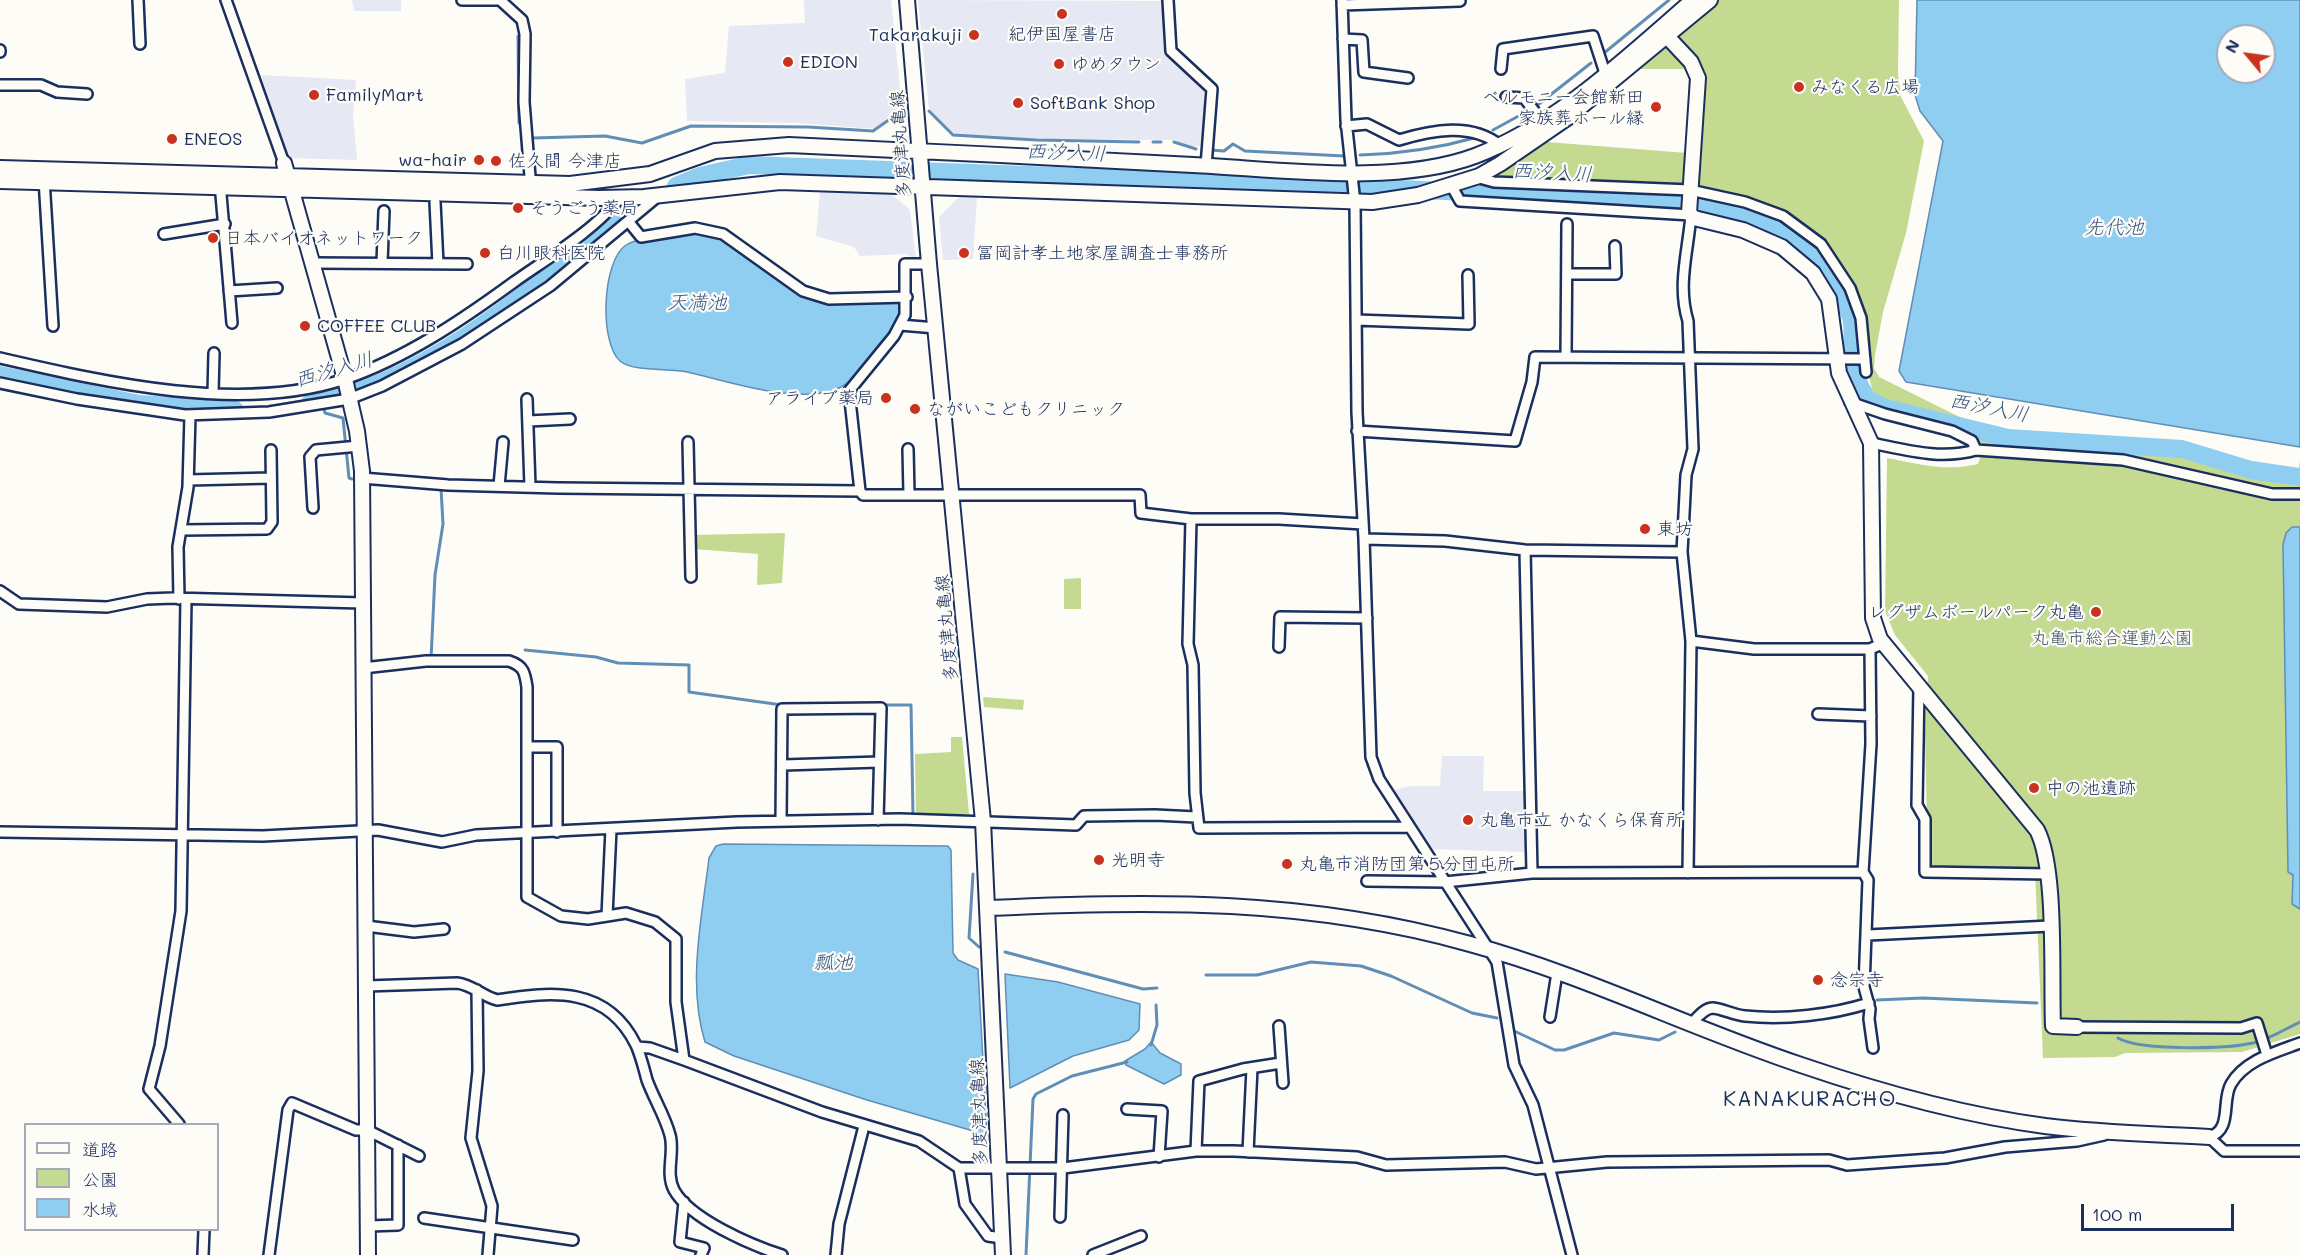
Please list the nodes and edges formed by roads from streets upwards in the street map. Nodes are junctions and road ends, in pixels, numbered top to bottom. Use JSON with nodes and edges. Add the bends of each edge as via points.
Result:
{"nodes":[{"id":1,"x":138,"y":0,"type":"edge"},
{"id":2,"x":226,"y":0,"type":"edge"},
{"id":3,"x":462,"y":0,"type":"edge"},
{"id":4,"x":907,"y":0,"type":"edge"},
{"id":5,"x":1168,"y":0,"type":"edge"},
{"id":6,"x":1710,"y":0,"type":"edge"},
{"id":7,"x":1460,"y":1,"type":"edge"},
{"id":8,"x":1342,"y":2,"type":"edge"},
{"id":9,"x":1690,"y":4,"type":"edge"},
{"id":10,"x":1663,"y":33,"type":"junction"},
{"id":11,"x":1343,"y":39,"type":"junction"},
{"id":12,"x":140,"y":45,"type":"dead end"},
{"id":13,"x":1501,"y":69,"type":"dead end"},
{"id":14,"x":1609,"y":77,"type":"junction"},
{"id":15,"x":1408,"y":78,"type":"dead end"},
{"id":16,"x":0,"y":85,"type":"edge"},
{"id":17,"x":87,"y":94,"type":"dead end"},
{"id":18,"x":1506,"y":97,"type":"dead end"},
{"id":19,"x":1543,"y":122,"type":"junction"},
{"id":20,"x":1346,"y":126,"type":"junction"},
{"id":21,"x":1501,"y":146,"type":"junction"},
{"id":22,"x":921,"y":155,"type":"junction"},
{"id":23,"x":284,"y":163,"type":"joint"},
{"id":24,"x":1206,"y":166,"type":"junction"},
{"id":25,"x":0,"y":168,"type":"edge"},
{"id":26,"x":43,"y":176,"type":"junction"},
{"id":27,"x":1352,"y":176,"type":"junction"},
{"id":28,"x":1473,"y":178,"type":"junction"},
{"id":29,"x":0,"y":181,"type":"edge"},
{"id":30,"x":220,"y":181,"type":"junction"},
{"id":31,"x":922,"y":182,"type":"junction"},
{"id":32,"x":290,"y":183,"type":"junction"},
{"id":33,"x":1451,"y":185,"type":"junction"},
{"id":34,"x":531,"y":189,"type":"junction"},
{"id":35,"x":1690,"y":190,"type":"junction"},
{"id":36,"x":658,"y":196,"type":"junction"},
{"id":37,"x":620,"y":197,"type":"junction"},
{"id":38,"x":1354,"y":199,"type":"junction"},
{"id":39,"x":435,"y":202,"type":"dead end"},
{"id":40,"x":384,"y":211,"type":"dead end"},
{"id":41,"x":1690,"y":213,"type":"junction"},
{"id":42,"x":628,"y":221,"type":"junction"},
{"id":43,"x":225,"y":224,"type":"junction"},
{"id":44,"x":1567,"y":224,"type":"dead end"},
{"id":45,"x":164,"y":234,"type":"dead end"},
{"id":46,"x":1615,"y":246,"type":"dead end"},
{"id":47,"x":313,"y":263,"type":"junction"},
{"id":48,"x":382,"y":263,"type":"junction"},
{"id":49,"x":438,"y":264,"type":"junction"},
{"id":50,"x":467,"y":264,"type":"dead end"},
{"id":51,"x":929,"y":264,"type":"junction"},
{"id":52,"x":1567,"y":274,"type":"junction"},
{"id":53,"x":1468,"y":275,"type":"dead end"},
{"id":54,"x":277,"y":288,"type":"dead end"},
{"id":55,"x":229,"y":291,"type":"junction"},
{"id":56,"x":907,"y":297,"type":"junction"},
{"id":57,"x":1356,"y":320,"type":"junction"},
{"id":58,"x":232,"y":323,"type":"dead end"},
{"id":59,"x":900,"y":325,"type":"junction"},
{"id":60,"x":53,"y":326,"type":"dead end"},
{"id":61,"x":936,"y":328,"type":"junction"},
{"id":62,"x":214,"y":353,"type":"dead end"},
{"id":63,"x":1566,"y":357,"type":"junction"},
{"id":64,"x":0,"y":358,"type":"edge"},
{"id":65,"x":1690,"y":358,"type":"junction"},
{"id":66,"x":1840,"y":358,"type":"junction"},
{"id":67,"x":1865,"y":359,"type":"junction"},
{"id":68,"x":1866,"y":372,"type":"dead end"},
{"id":69,"x":345,"y":379,"type":"junction"},
{"id":70,"x":0,"y":383,"type":"edge"},
{"id":71,"x":213,"y":393,"type":"junction"},
{"id":72,"x":350,"y":399,"type":"junction"},
{"id":73,"x":527,"y":399,"type":"dead end"},
{"id":74,"x":1850,"y":402,"type":"junction"},
{"id":75,"x":190,"y":415,"type":"junction"},
{"id":76,"x":570,"y":419,"type":"dead end"},
{"id":77,"x":528,"y":421,"type":"junction"},
{"id":78,"x":1357,"y":431,"type":"junction"},
{"id":79,"x":503,"y":442,"type":"dead end"},
{"id":80,"x":688,"y":442,"type":"dead end"},
{"id":81,"x":1870,"y":443,"type":"junction"},
{"id":82,"x":351,"y":446,"type":"junction"},
{"id":83,"x":908,"y":449,"type":"dead end"},
{"id":84,"x":271,"y":450,"type":"dead end"},
{"id":85,"x":1976,"y":450,"type":"junction"},
{"id":86,"x":271,"y":478,"type":"junction"},
{"id":87,"x":362,"y":478,"type":"junction"},
{"id":88,"x":188,"y":480,"type":"junction"},
{"id":89,"x":499,"y":486,"type":"junction"},
{"id":90,"x":530,"y":487,"type":"junction"},
{"id":91,"x":689,"y":491,"type":"junction"},
{"id":92,"x":860,"y":491,"type":"junction"},
{"id":93,"x":953,"y":494,"type":"junction"},
{"id":94,"x":2300,"y":494,"type":"edge"},
{"id":95,"x":909,"y":495,"type":"junction"},
{"id":96,"x":313,"y":508,"type":"dead end"},
{"id":97,"x":1191,"y":519,"type":"junction"},
{"id":98,"x":1363,"y":524,"type":"junction"},
{"id":99,"x":182,"y":530,"type":"junction"},
{"id":100,"x":1364,"y":539,"type":"junction"},
{"id":101,"x":1526,"y":550,"type":"junction"},
{"id":102,"x":1682,"y":552,"type":"junction"},
{"id":103,"x":691,"y":577,"type":"dead end"},
{"id":104,"x":0,"y":591,"type":"edge"},
{"id":105,"x":183,"y":599,"type":"junction"},
{"id":106,"x":363,"y":603,"type":"junction"},
{"id":107,"x":1367,"y":618,"type":"junction"},
{"id":108,"x":1691,"y":641,"type":"junction"},
{"id":109,"x":1884,"y":643,"type":"junction"},
{"id":110,"x":1279,"y":647,"type":"dead end"},
{"id":111,"x":1870,"y":649,"type":"junction"},
{"id":112,"x":363,"y":668,"type":"junction"},
{"id":113,"x":1919,"y":686,"type":"junction"},
{"id":114,"x":1818,"y":714,"type":"dead end"},
{"id":115,"x":1871,"y":716,"type":"junction"},
{"id":116,"x":528,"y":747,"type":"junction"},
{"id":117,"x":879,"y":762,"type":"junction"},
{"id":118,"x":783,"y":765,"type":"junction"},
{"id":119,"x":1196,"y":817,"type":"junction"},
{"id":120,"x":878,"y":820,"type":"junction"},
{"id":121,"x":781,"y":821,"type":"junction"},
{"id":122,"x":984,"y":821,"type":"junction"},
{"id":123,"x":1409,"y":827,"type":"junction"},
{"id":124,"x":611,"y":829,"type":"junction"},
{"id":125,"x":364,"y":831,"type":"junction"},
{"id":126,"x":0,"y":832,"type":"edge"},
{"id":127,"x":557,"y":832,"type":"junction"},
{"id":128,"x":183,"y":834,"type":"junction"},
{"id":129,"x":528,"y":834,"type":"junction"},
{"id":130,"x":1863,"y":872,"type":"junction"},
{"id":131,"x":1532,"y":873,"type":"junction"},
{"id":132,"x":1688,"y":873,"type":"junction"},
{"id":133,"x":2048,"y":874,"type":"junction"},
{"id":134,"x":1367,"y":881,"type":"dead end"},
{"id":135,"x":1445,"y":882,"type":"junction"},
{"id":136,"x":989,"y":908,"type":"junction"},
{"id":137,"x":607,"y":916,"type":"junction"},
{"id":138,"x":366,"y":926,"type":"junction"},
{"id":139,"x":2050,"y":926,"type":"junction"},
{"id":140,"x":444,"y":929,"type":"dead end"},
{"id":141,"x":1868,"y":935,"type":"junction"},
{"id":142,"x":1490,"y":950,"type":"junction"},
{"id":143,"x":1557,"y":973,"type":"junction"},
{"id":144,"x":366,"y":986,"type":"junction"},
{"id":145,"x":477,"y":990,"type":"junction"},
{"id":146,"x":1869,"y":1003,"type":"junction"},
{"id":147,"x":1550,"y":1017,"type":"dead end"},
{"id":148,"x":1691,"y":1024,"type":"junction"},
{"id":149,"x":1279,"y":1026,"type":"dead end"},
{"id":150,"x":2077,"y":1027,"type":"joint"},
{"id":151,"x":2300,"y":1043,"type":"edge"},
{"id":152,"x":637,"y":1047,"type":"junction"},
{"id":153,"x":1873,"y":1048,"type":"dead end"},
{"id":154,"x":2267,"y":1054,"type":"junction"},
{"id":155,"x":684,"y":1060,"type":"junction"},
{"id":156,"x":1281,"y":1063,"type":"junction"},
{"id":157,"x":1252,"y":1068,"type":"junction"},
{"id":158,"x":1283,"y":1083,"type":"dead end"},
{"id":159,"x":1127,"y":1109,"type":"dead end"},
{"id":160,"x":1063,"y":1115,"type":"dead end"},
{"id":161,"x":177,"y":1123,"type":"edge"},
{"id":162,"x":864,"y":1126,"type":"junction"},
{"id":163,"x":367,"y":1130,"type":"junction"},
{"id":164,"x":2113,"y":1132,"type":"junction"},
{"id":165,"x":2209,"y":1137,"type":"junction"},
{"id":166,"x":398,"y":1145,"type":"junction"},
{"id":167,"x":2300,"y":1151,"type":"edge"},
{"id":168,"x":1196,"y":1152,"type":"junction"},
{"id":169,"x":1248,"y":1152,"type":"junction"},
{"id":170,"x":419,"y":1156,"type":"dead end"},
{"id":171,"x":1160,"y":1157,"type":"junction"},
{"id":172,"x":959,"y":1168,"type":"junction"},
{"id":173,"x":999,"y":1168,"type":"junction"},
{"id":174,"x":1062,"y":1168,"type":"junction"},
{"id":175,"x":1549,"y":1168,"type":"junction"},
{"id":176,"x":684,"y":1202,"type":"junction"},
{"id":177,"x":1060,"y":1216,"type":"dead end"},
{"id":178,"x":424,"y":1218,"type":"dead end"},
{"id":179,"x":368,"y":1226,"type":"junction"},
{"id":180,"x":492,"y":1228,"type":"junction"},
{"id":181,"x":204,"y":1231,"type":"edge"},
{"id":182,"x":1141,"y":1236,"type":"dead end"},
{"id":183,"x":1002,"y":1238,"type":"junction"},
{"id":184,"x":573,"y":1240,"type":"dead end"},
{"id":185,"x":203,"y":1255,"type":"edge"},
{"id":186,"x":269,"y":1255,"type":"edge"},
{"id":187,"x":368,"y":1255,"type":"edge"},
{"id":188,"x":488,"y":1255,"type":"edge"},
{"id":189,"x":701,"y":1255,"type":"edge"},
{"id":190,"x":782,"y":1255,"type":"edge"},
{"id":191,"x":836,"y":1255,"type":"edge"},
{"id":192,"x":1003,"y":1255,"type":"edge"},
{"id":193,"x":1094,"y":1255,"type":"edge"},
{"id":194,"x":1572,"y":1255,"type":"edge"}],
"edges":[{"from":1,"to":12,"type":"street"},
{"from":2,"to":23,"type":"street"},
{"from":3,"to":34,"type":"street","via":[[500,0],[522,20]]},
{"from":4,"to":22,"type":"street","name":"多度津丸亀線"},
{"from":5,"to":24,"type":"street","via":[[1171,51],[1212,89]]},
{"from":6,"to":9,"type":"street"},
{"from":7,"to":8,"type":"street"},
{"from":8,"to":11,"type":"street"},
{"from":9,"to":10,"type":"street"},
{"from":10,"to":14,"type":"street"},
{"from":10,"to":35,"type":"street","via":[[1691,62],[1698,78]]},
{"from":11,"to":15,"type":"street","via":[[1362,40],[1365,72]]},
{"from":11,"to":20,"type":"street"},
{"from":13,"to":14,"type":"street","via":[[1503,49],[1593,36]]},
{"from":14,"to":19,"type":"street"},
{"from":14,"to":28,"type":"street","via":[[1539,138]]},
{"from":16,"to":17,"type":"street","via":[[41,85],[57,92]]},
{"from":18,"to":19,"type":"street","via":[[1524,98]]},
{"from":19,"to":21,"type":"street"},
{"from":20,"to":21,"type":"street","via":[[1366,124],[1399,140],[1428,132],[1462,131],[1489,136]]},
{"from":20,"to":27,"type":"street"},
{"from":21,"to":27,"type":"street","via":[[1437,166]]},
{"from":22,"to":24,"type":"street"},
{"from":22,"to":31,"type":"street","name":"多度津丸亀線"},
{"from":22,"to":34,"type":"street","via":[[759,146],[715,152],[650,174]]},
{"from":23,"to":32,"type":"street"},
{"from":24,"to":27,"type":"street"},
{"from":25,"to":26,"type":"street"},
{"from":26,"to":29,"type":"street"},
{"from":26,"to":30,"type":"street"},
{"from":26,"to":60,"type":"street"},
{"from":27,"to":38,"type":"street"},
{"from":28,"to":33,"type":"street"},
{"from":28,"to":35,"type":"street"},
{"from":30,"to":32,"type":"street"},
{"from":30,"to":43,"type":"street"},
{"from":31,"to":36,"type":"street","via":[[780,182]]},
{"from":31,"to":38,"type":"street"},
{"from":31,"to":51,"type":"street","name":"多度津丸亀線"},
{"from":32,"to":34,"type":"street"},
{"from":32,"to":47,"type":"street"},
{"from":33,"to":38,"type":"street","via":[[1418,195]]},
{"from":33,"to":41,"type":"street","via":[[1460,201]]},
{"from":34,"to":37,"type":"street"},
{"from":35,"to":41,"type":"street"},
{"from":35,"to":67,"type":"street","via":[[1745,202],[1783,216],[1821,244],[1858,307]]},
{"from":36,"to":37,"type":"street"},
{"from":36,"to":42,"type":"street"},
{"from":37,"to":69,"type":"street","via":[[611,210],[448,329]]},
{"from":38,"to":57,"type":"street"},
{"from":39,"to":49,"type":"street"},
{"from":40,"to":48,"type":"street"},
{"from":41,"to":65,"type":"street","via":[[1682,301],[1688,321]]},
{"from":41,"to":66,"type":"street","via":[[1769,239],[1808,268],[1829,299]]},
{"from":42,"to":56,"type":"street","via":[[642,237],[695,228],[723,234],[803,291],[829,299]]},
{"from":42,"to":72,"type":"street","via":[[550,286],[462,344]]},
{"from":43,"to":45,"type":"street"},
{"from":43,"to":55,"type":"street"},
{"from":44,"to":52,"type":"street"},
{"from":46,"to":52,"type":"street","via":[[1616,274]]},
{"from":47,"to":48,"type":"street"},
{"from":47,"to":69,"type":"street"},
{"from":48,"to":49,"type":"street"},
{"from":49,"to":50,"type":"street"},
{"from":51,"to":56,"type":"street","via":[[905,264]]},
{"from":51,"to":61,"type":"street","name":"多度津丸亀線"},
{"from":52,"to":63,"type":"street"},
{"from":53,"to":57,"type":"street","via":[[1469,324]]},
{"from":54,"to":55,"type":"street"},
{"from":55,"to":58,"type":"street"},
{"from":56,"to":59,"type":"street"},
{"from":57,"to":78,"type":"street"},
{"from":59,"to":61,"type":"street"},
{"from":59,"to":92,"type":"street","via":[[849,391]]},
{"from":61,"to":93,"type":"street","name":"多度津丸亀線"},
{"from":62,"to":71,"type":"street"},
{"from":63,"to":65,"type":"street"},
{"from":63,"to":78,"type":"street","via":[[1535,357],[1515,441]]},
{"from":64,"to":71,"type":"street","via":[[128,386]]},
{"from":65,"to":66,"type":"street"},
{"from":65,"to":102,"type":"street","via":[[1693,449],[1686,475]]},
{"from":66,"to":67,"type":"street"},
{"from":66,"to":74,"type":"street"},
{"from":67,"to":68,"type":"street"},
{"from":69,"to":71,"type":"street","via":[[303,388]]},
{"from":69,"to":72,"type":"street"},
{"from":70,"to":75,"type":"street","via":[[76,399]]},
{"from":72,"to":75,"type":"street","via":[[269,412]]},
{"from":72,"to":82,"type":"street"},
{"from":73,"to":77,"type":"street"},
{"from":74,"to":81,"type":"street"},
{"from":74,"to":85,"type":"street","via":[[1952,431],[1972,441]]},
{"from":75,"to":88,"type":"street"},
{"from":76,"to":77,"type":"street"},
{"from":77,"to":90,"type":"street"},
{"from":78,"to":98,"type":"street"},
{"from":79,"to":89,"type":"street"},
{"from":80,"to":91,"type":"street"},
{"from":81,"to":85,"type":"street","via":[[1938,455],[1954,456]]},
{"from":81,"to":109,"type":"street","via":[[1873,618]]},
{"from":82,"to":87,"type":"street"},
{"from":82,"to":96,"type":"street","via":[[316,450],[310,457]]},
{"from":83,"to":95,"type":"street"},
{"from":84,"to":86,"type":"street"},
{"from":85,"to":94,"type":"street","via":[[2123,460],[2272,494]]},
{"from":86,"to":88,"type":"street"},
{"from":86,"to":99,"type":"street","via":[[272,522],[267,530]]},
{"from":87,"to":89,"type":"street"},
{"from":87,"to":106,"type":"street"},
{"from":88,"to":99,"type":"street"},
{"from":89,"to":90,"type":"street"},
{"from":90,"to":91,"type":"street"},
{"from":91,"to":92,"type":"street"},
{"from":91,"to":103,"type":"street"},
{"from":92,"to":95,"type":"street","via":[[863,495]]},
{"from":93,"to":95,"type":"street"},
{"from":93,"to":97,"type":"street","via":[[1140,495],[1141,513]]},
{"from":93,"to":122,"type":"street","name":"多度津丸亀線"},
{"from":97,"to":98,"type":"street"},
{"from":97,"to":119,"type":"street","via":[[1188,644],[1193,665]]},
{"from":98,"to":100,"type":"street"},
{"from":99,"to":105,"type":"street","via":[[178,547]]},
{"from":100,"to":101,"type":"street","via":[[1445,541]]},
{"from":100,"to":107,"type":"street"},
{"from":101,"to":102,"type":"street"},
{"from":101,"to":131,"type":"street"},
{"from":102,"to":108,"type":"street"},
{"from":104,"to":105,"type":"street","via":[[19,604],[106,607],[147,599]]},
{"from":105,"to":106,"type":"street"},
{"from":105,"to":128,"type":"street"},
{"from":106,"to":112,"type":"street"},
{"from":107,"to":110,"type":"street","via":[[1280,617]]},
{"from":107,"to":123,"type":"street","via":[[1371,757],[1379,779]]},
{"from":108,"to":111,"type":"street","via":[[1754,649]]},
{"from":108,"to":132,"type":"street"},
{"from":109,"to":111,"type":"street"},
{"from":109,"to":113,"type":"street"},
{"from":111,"to":115,"type":"street"},
{"from":112,"to":116,"type":"street","via":[[426,661],[509,661],[519,665],[527,687]]},
{"from":112,"to":125,"type":"street"},
{"from":113,"to":133,"type":"street","via":[[2037,830],[2044,842]]},
{"from":113,"to":133,"type":"street","via":[[1917,805],[1924,819],[1925,872]]},
{"from":114,"to":115,"type":"street"},
{"from":115,"to":130,"type":"street"},
{"from":116,"to":127,"type":"street","via":[[557,747]]},
{"from":116,"to":129,"type":"street"},
{"from":117,"to":118,"type":"street"},
{"from":117,"to":118,"type":"street","via":[[880,708],[782,709]]},
{"from":117,"to":120,"type":"street"},
{"from":118,"to":121,"type":"street"},
{"from":119,"to":122,"type":"street","via":[[1084,816],[1076,825]]},
{"from":119,"to":123,"type":"street","via":[[1199,828],[1204,830]]},
{"from":120,"to":121,"type":"street"},
{"from":120,"to":122,"type":"street"},
{"from":121,"to":124,"type":"street"},
{"from":122,"to":136,"type":"street","name":"多度津丸亀線"},
{"from":123,"to":135,"type":"street"},
{"from":124,"to":127,"type":"street"},
{"from":124,"to":137,"type":"street"},
{"from":125,"to":128,"type":"street","via":[[263,836]]},
{"from":125,"to":129,"type":"street","via":[[442,842],[476,835]]},
{"from":125,"to":138,"type":"street"},
{"from":126,"to":128,"type":"street"},
{"from":127,"to":129,"type":"street"},
{"from":128,"to":161,"type":"street","via":[[181,911],[160,1046],[149,1089]]},
{"from":129,"to":137,"type":"street","via":[[527,897],[561,916]]},
{"from":130,"to":132,"type":"street"},
{"from":130,"to":141,"type":"street","via":[[1868,880]]},
{"from":131,"to":132,"type":"street"},
{"from":131,"to":135,"type":"street"},
{"from":133,"to":139,"type":"street"},
{"from":134,"to":135,"type":"street"},
{"from":135,"to":142,"type":"street"},
{"from":136,"to":142,"type":"street","via":[[1174,903],[1279,908],[1377,922]]},
{"from":136,"to":173,"type":"street","name":"多度津丸亀線"},
{"from":137,"to":155,"type":"street","via":[[626,913],[655,922],[676,939],[676,1002]]},
{"from":138,"to":140,"type":"street","via":[[414,932]]},
{"from":138,"to":144,"type":"street"},
{"from":139,"to":141,"type":"street"},
{"from":139,"to":150,"type":"street","via":[[2053,1026]]},
{"from":141,"to":146,"type":"street","via":[[1864,987]]},
{"from":142,"to":143,"type":"street"},
{"from":142,"to":175,"type":"street","via":[[1497,962],[1514,1065],[1533,1105]]},
{"from":143,"to":147,"type":"street"},
{"from":143,"to":148,"type":"street"},
{"from":144,"to":145,"type":"street","via":[[457,983]]},
{"from":144,"to":163,"type":"street"},
{"from":145,"to":152,"type":"street","via":[[497,1000],[543,994],[577,996],[614,1014]]},
{"from":145,"to":180,"type":"street","via":[[478,1071],[471,1138],[492,1206]]},
{"from":146,"to":148,"type":"street","via":[[1834,1012],[1783,1016],[1732,1014],[1713,1008]]},
{"from":146,"to":153,"type":"street"},
{"from":148,"to":164,"type":"street","via":[[1873,1088],[2041,1126]]},
{"from":149,"to":156,"type":"street"},
{"from":150,"to":154,"type":"street","via":[[2241,1028],[2257,1023]]},
{"from":151,"to":154,"type":"street"},
{"from":152,"to":155,"type":"street"},
{"from":152,"to":176,"type":"street","via":[[671,1137],[673,1188]]},
{"from":154,"to":165,"type":"street","via":[[2231,1084],[2222,1128]]},
{"from":155,"to":162,"type":"street"},
{"from":156,"to":157,"type":"street"},
{"from":156,"to":158,"type":"street"},
{"from":157,"to":168,"type":"street","via":[[1199,1081]]},
{"from":157,"to":169,"type":"street"},
{"from":159,"to":171,"type":"street","via":[[1162,1111]]},
{"from":160,"to":174,"type":"street"},
{"from":162,"to":172,"type":"street","via":[[919,1141]]},
{"from":162,"to":191,"type":"street","via":[[839,1224]]},
{"from":163,"to":166,"type":"street"},
{"from":163,"to":179,"type":"street"},
{"from":163,"to":186,"type":"street","via":[[356,1130],[292,1103]]},
{"from":164,"to":165,"type":"street"},
{"from":164,"to":175,"type":"street","via":[[2077,1141],[2039,1142],[1945,1158],[1847,1165],[1829,1160],[1607,1162]]},
{"from":165,"to":167,"type":"street","via":[[2224,1151]]},
{"from":166,"to":170,"type":"street"},
{"from":166,"to":179,"type":"street","via":[[398,1225]]},
{"from":168,"to":169,"type":"street"},
{"from":168,"to":171,"type":"street"},
{"from":169,"to":175,"type":"street","via":[[1357,1157],[1386,1165],[1477,1162]]},
{"from":171,"to":174,"type":"street"},
{"from":172,"to":173,"type":"street"},
{"from":172,"to":183,"type":"street","via":[[965,1204],[988,1236]]},
{"from":173,"to":174,"type":"street"},
{"from":173,"to":183,"type":"street","name":"多度津丸亀線"},
{"from":174,"to":177,"type":"street"},
{"from":175,"to":194,"type":"street"},
{"from":176,"to":189,"type":"street","via":[[680,1242],[704,1248]]},
{"from":176,"to":190,"type":"street","via":[[730,1232]]},
{"from":178,"to":180,"type":"street"},
{"from":179,"to":187,"type":"street"},
{"from":180,"to":184,"type":"street"},
{"from":180,"to":188,"type":"street"},
{"from":181,"to":185,"type":"street"},
{"from":182,"to":193,"type":"street"},
{"from":183,"to":192,"type":"street","name":"多度津丸亀線"}]}
